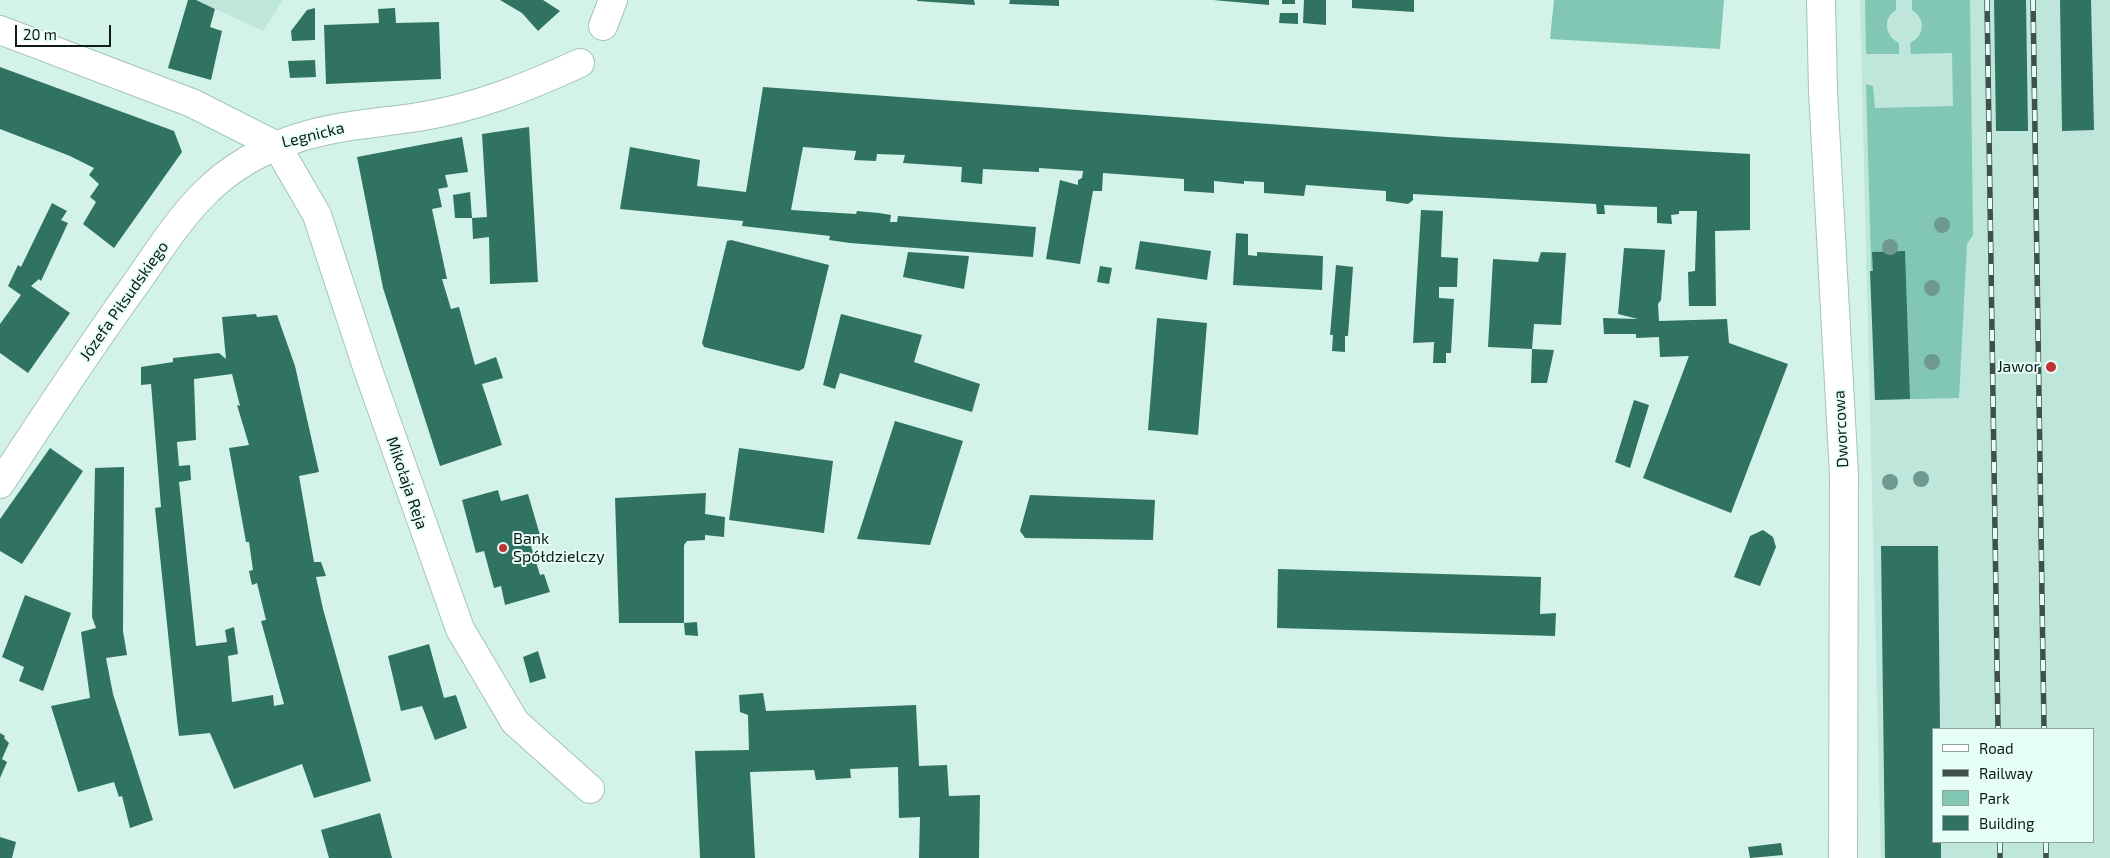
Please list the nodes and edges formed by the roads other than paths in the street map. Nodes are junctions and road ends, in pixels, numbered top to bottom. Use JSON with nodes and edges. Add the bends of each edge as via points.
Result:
{"nodes":[{"id":1,"x":613,"y":0,"type":"edge"},
{"id":2,"x":1821,"y":0,"type":"edge"},
{"id":3,"x":603,"y":26,"type":"dead end"},
{"id":4,"x":0,"y":30,"type":"edge"},
{"id":5,"x":580,"y":62,"type":"dead end"},
{"id":6,"x":277,"y":146,"type":"junction"},
{"id":7,"x":0,"y":484,"type":"edge"},
{"id":8,"x":590,"y":789,"type":"dead end"},
{"id":9,"x":1843,"y":858,"type":"edge"}],
"edges":[{"from":1,"to":3,"type":"street"},
{"from":2,"to":9,"type":"street","name":"Dworcowa","via":[[1844,475]]},
{"from":4,"to":6,"type":"street","name":"Legnicka","via":[[192,103]]},
{"from":5,"to":6,"type":"street","name":"Legnicka","via":[[536,84],[477,104],[419,117],[327,130]]},
{"from":6,"to":7,"type":"street","name":"Józefa Piłsudskiego","via":[[228,174],[204,193],[182,219]]},
{"from":6,"to":8,"type":"street","name":"Mikołaja Reja","via":[[317,215],[374,388],[460,629],[515,722]]}]}
